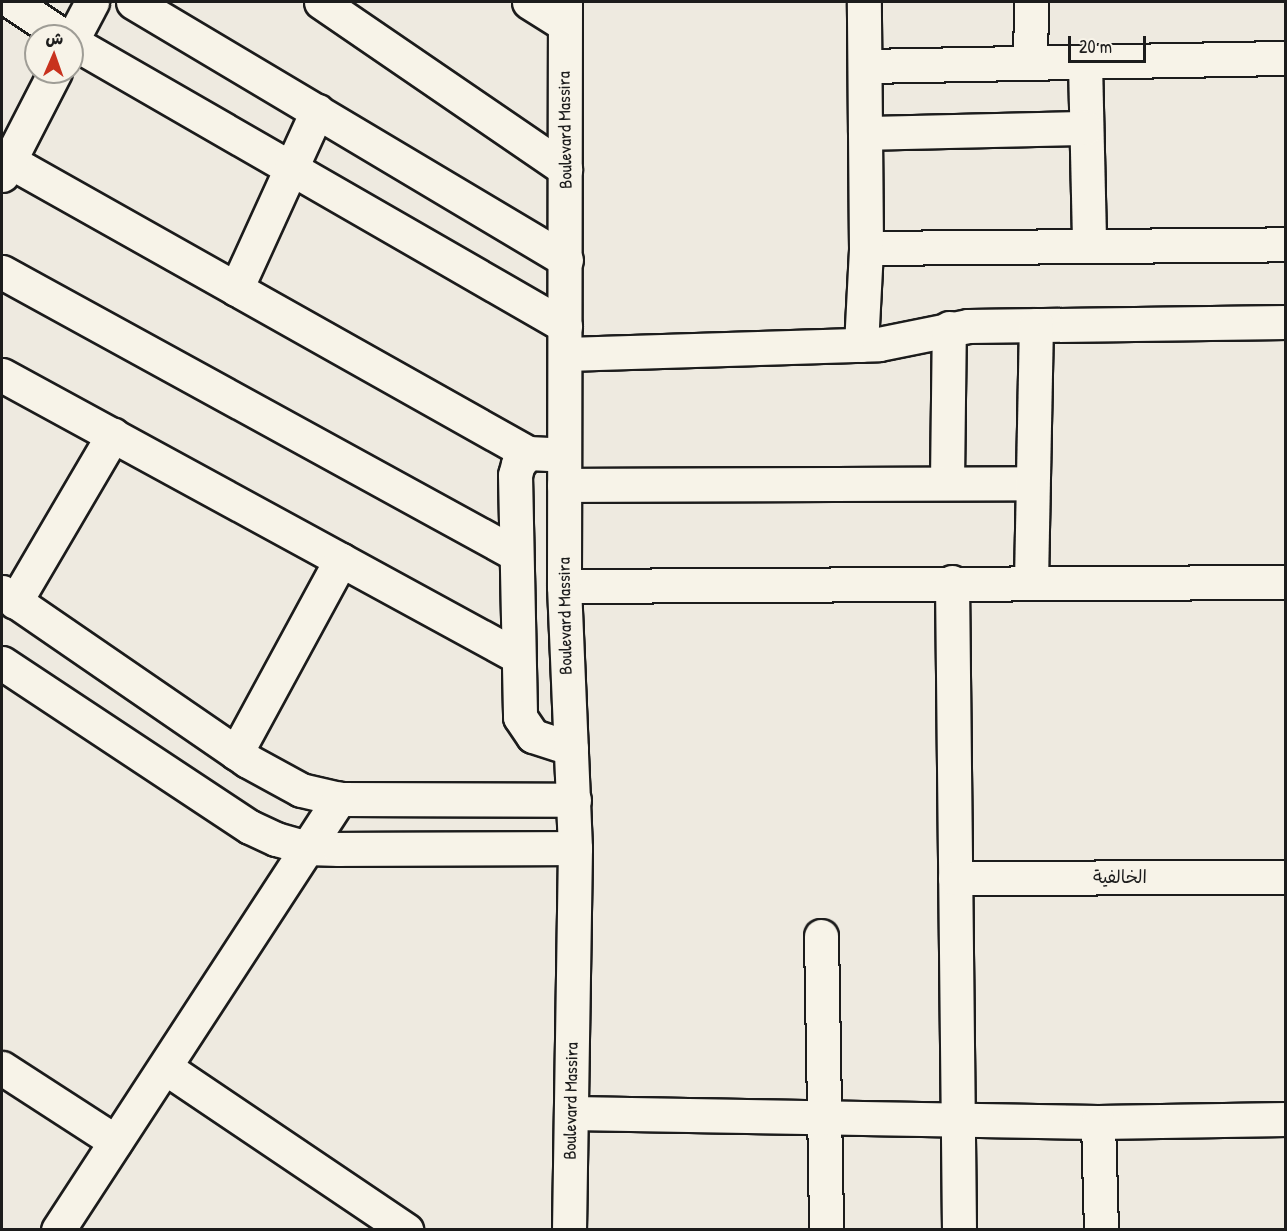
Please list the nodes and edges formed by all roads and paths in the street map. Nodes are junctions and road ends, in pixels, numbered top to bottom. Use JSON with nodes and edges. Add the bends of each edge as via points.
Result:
{"nodes":[{"id":1,"x":12,"y":2,"type":"edge"},
{"id":2,"x":92,"y":2,"type":"edge"},
{"id":3,"x":134,"y":2,"type":"edge"},
{"id":4,"x":321,"y":2,"type":"edge"},
{"id":5,"x":529,"y":2,"type":"edge"},
{"id":6,"x":864,"y":2,"type":"edge"},
{"id":7,"x":1031,"y":2,"type":"edge"},
{"id":8,"x":564,"y":13,"type":"edge"},
{"id":9,"x":45,"y":24,"type":"edge"},
{"id":10,"x":81,"y":24,"type":"edge"},
{"id":11,"x":84,"y":48,"type":"edge"},
{"id":12,"x":1286,"y":58,"type":"edge"},
{"id":13,"x":1030,"y":62,"type":"junction"},
{"id":14,"x":1085,"y":63,"type":"junction"},
{"id":15,"x":865,"y":66,"type":"junction"},
{"id":16,"x":48,"y":84,"type":"edge"},
{"id":17,"x":317,"y":111,"type":"junction"},
{"id":18,"x":1086,"y":128,"type":"junction"},
{"id":19,"x":865,"y":133,"type":"junction"},
{"id":20,"x":4,"y":165,"type":"edge"},
{"id":21,"x":565,"y":169,"type":"junction"},
{"id":22,"x":293,"y":170,"type":"junction"},
{"id":23,"x":1286,"y":244,"type":"edge"},
{"id":24,"x":1089,"y":246,"type":"junction"},
{"id":25,"x":866,"y":248,"type":"junction"},
{"id":26,"x":566,"y":260,"type":"junction"},
{"id":27,"x":2,"y":272,"type":"edge"},
{"id":28,"x":236,"y":290,"type":"junction"},
{"id":29,"x":1286,"y":322,"type":"edge"},
{"id":30,"x":1036,"y":325,"type":"junction"},
{"id":31,"x":950,"y":328,"type":"junction"},
{"id":32,"x":565,"y":340,"type":"junction"},
{"id":33,"x":861,"y":345,"type":"junction"},
{"id":34,"x":2,"y":375,"type":"edge"},
{"id":35,"x":113,"y":435,"type":"junction"},
{"id":36,"x":528,"y":453,"type":"junction"},
{"id":37,"x":564,"y":469,"type":"junction"},
{"id":38,"x":947,"y":481,"type":"junction"},
{"id":39,"x":1032,"y":483,"type":"junction"},
{"id":40,"x":514,"y":553,"type":"junction"},
{"id":41,"x":341,"y":560,"type":"junction"},
{"id":42,"x":952,"y":582,"type":"junction"},
{"id":43,"x":1031,"y":582,"type":"junction"},
{"id":44,"x":1286,"y":582,"type":"edge"},
{"id":45,"x":564,"y":585,"type":"junction"},
{"id":46,"x":8,"y":597,"type":"edge"},
{"id":47,"x":518,"y":656,"type":"junction"},
{"id":48,"x":2,"y":663,"type":"edge"},
{"id":49,"x":571,"y":748,"type":"junction"},
{"id":50,"x":236,"y":753,"type":"junction"},
{"id":51,"x":339,"y":799,"type":"junction"},
{"id":52,"x":574,"y":800,"type":"junction"},
{"id":53,"x":307,"y":848,"type":"junction"},
{"id":54,"x":575,"y":848,"type":"junction"},
{"id":55,"x":1286,"y":877,"type":"edge"},
{"id":56,"x":955,"y":878,"type":"junction"},
{"id":57,"x":821,"y":936,"type":"dead end"},
{"id":58,"x":2,"y":1068,"type":"edge"},
{"id":59,"x":166,"y":1068,"type":"junction"},
{"id":60,"x":572,"y":1113,"type":"junction"},
{"id":61,"x":957,"y":1118,"type":"junction"},
{"id":62,"x":825,"y":1119,"type":"junction"},
{"id":63,"x":1286,"y":1119,"type":"edge"},
{"id":64,"x":1098,"y":1122,"type":"junction"},
{"id":65,"x":115,"y":1141,"type":"junction"},
{"id":66,"x":58,"y":1230,"type":"edge"},
{"id":67,"x":406,"y":1230,"type":"edge"},
{"id":68,"x":569,"y":1230,"type":"edge"},
{"id":69,"x":826,"y":1230,"type":"edge"},
{"id":70,"x":959,"y":1230,"type":"edge"},
{"id":71,"x":1101,"y":1230,"type":"edge"}],
"edges":[{"from":1,"to":9,"type":"street"},
{"from":2,"to":10,"type":"street"},
{"from":3,"to":17,"type":"street"},
{"from":4,"to":21,"type":"street"},
{"from":5,"to":8,"type":"street"},
{"from":6,"to":15,"type":"street"},
{"from":7,"to":13,"type":"street"},
{"from":8,"to":21,"type":"street","name":"Boulevard Massira"},
{"from":11,"to":22,"type":"street"},
{"from":12,"to":14,"type":"street"},
{"from":13,"to":14,"type":"street"},
{"from":13,"to":15,"type":"street"},
{"from":14,"to":18,"type":"street"},
{"from":15,"to":19,"type":"street"},
{"from":16,"to":20,"type":"street"},
{"from":17,"to":22,"type":"street"},
{"from":17,"to":26,"type":"street"},
{"from":18,"to":19,"type":"street"},
{"from":18,"to":24,"type":"street"},
{"from":19,"to":25,"type":"street"},
{"from":20,"to":28,"type":"street"},
{"from":21,"to":26,"type":"street","name":"Boulevard Massira"},
{"from":22,"to":28,"type":"street"},
{"from":22,"to":32,"type":"street"},
{"from":23,"to":24,"type":"street"},
{"from":24,"to":25,"type":"street"},
{"from":25,"to":33,"type":"street"},
{"from":26,"to":32,"type":"street","name":"Boulevard Massira"},
{"from":27,"to":40,"type":"street"},
{"from":28,"to":36,"type":"street"},
{"from":29,"to":30,"type":"street"},
{"from":30,"to":31,"type":"street"},
{"from":30,"to":39,"type":"street"},
{"from":31,"to":33,"type":"street","via":[[896,342]]},
{"from":31,"to":38,"type":"street"},
{"from":32,"to":33,"type":"street"},
{"from":32,"to":37,"type":"street","name":"Boulevard Massira"},
{"from":34,"to":35,"type":"street"},
{"from":35,"to":41,"type":"street"},
{"from":35,"to":46,"type":"street"},
{"from":36,"to":37,"type":"street"},
{"from":36,"to":40,"type":"street","via":[[518,464],[515,475]]},
{"from":37,"to":38,"type":"street"},
{"from":37,"to":45,"type":"street","name":"Boulevard Massira"},
{"from":38,"to":39,"type":"street"},
{"from":39,"to":43,"type":"street"},
{"from":40,"to":47,"type":"street"},
{"from":41,"to":47,"type":"street"},
{"from":41,"to":50,"type":"street"},
{"from":42,"to":43,"type":"street"},
{"from":42,"to":45,"type":"street"},
{"from":42,"to":56,"type":"street"},
{"from":43,"to":44,"type":"street"},
{"from":45,"to":49,"type":"street","name":"Boulevard Massira"},
{"from":46,"to":50,"type":"street"},
{"from":47,"to":49,"type":"street","via":[[520,717],[533,736]]},
{"from":48,"to":53,"type":"street","via":[[250,826]]},
{"from":49,"to":52,"type":"street","name":"Boulevard Massira"},
{"from":50,"to":51,"type":"street","via":[[301,790]]},
{"from":51,"to":52,"type":"street"},
{"from":51,"to":53,"type":"street"},
{"from":52,"to":54,"type":"street","name":"Boulevard Massira"},
{"from":53,"to":54,"type":"street"},
{"from":53,"to":59,"type":"street"},
{"from":54,"to":60,"type":"street","name":"Boulevard Massira"},
{"from":55,"to":56,"type":"street","name":"الخالفية"},
{"from":56,"to":61,"type":"street"},
{"from":57,"to":62,"type":"street"},
{"from":58,"to":65,"type":"street"},
{"from":59,"to":65,"type":"street"},
{"from":59,"to":67,"type":"street"},
{"from":60,"to":62,"type":"street"},
{"from":60,"to":68,"type":"street","name":"Boulevard Massira"},
{"from":61,"to":62,"type":"street"},
{"from":61,"to":64,"type":"street"},
{"from":61,"to":70,"type":"street"},
{"from":62,"to":69,"type":"street"},
{"from":63,"to":64,"type":"street"},
{"from":64,"to":71,"type":"street"},
{"from":65,"to":66,"type":"street"}]}
